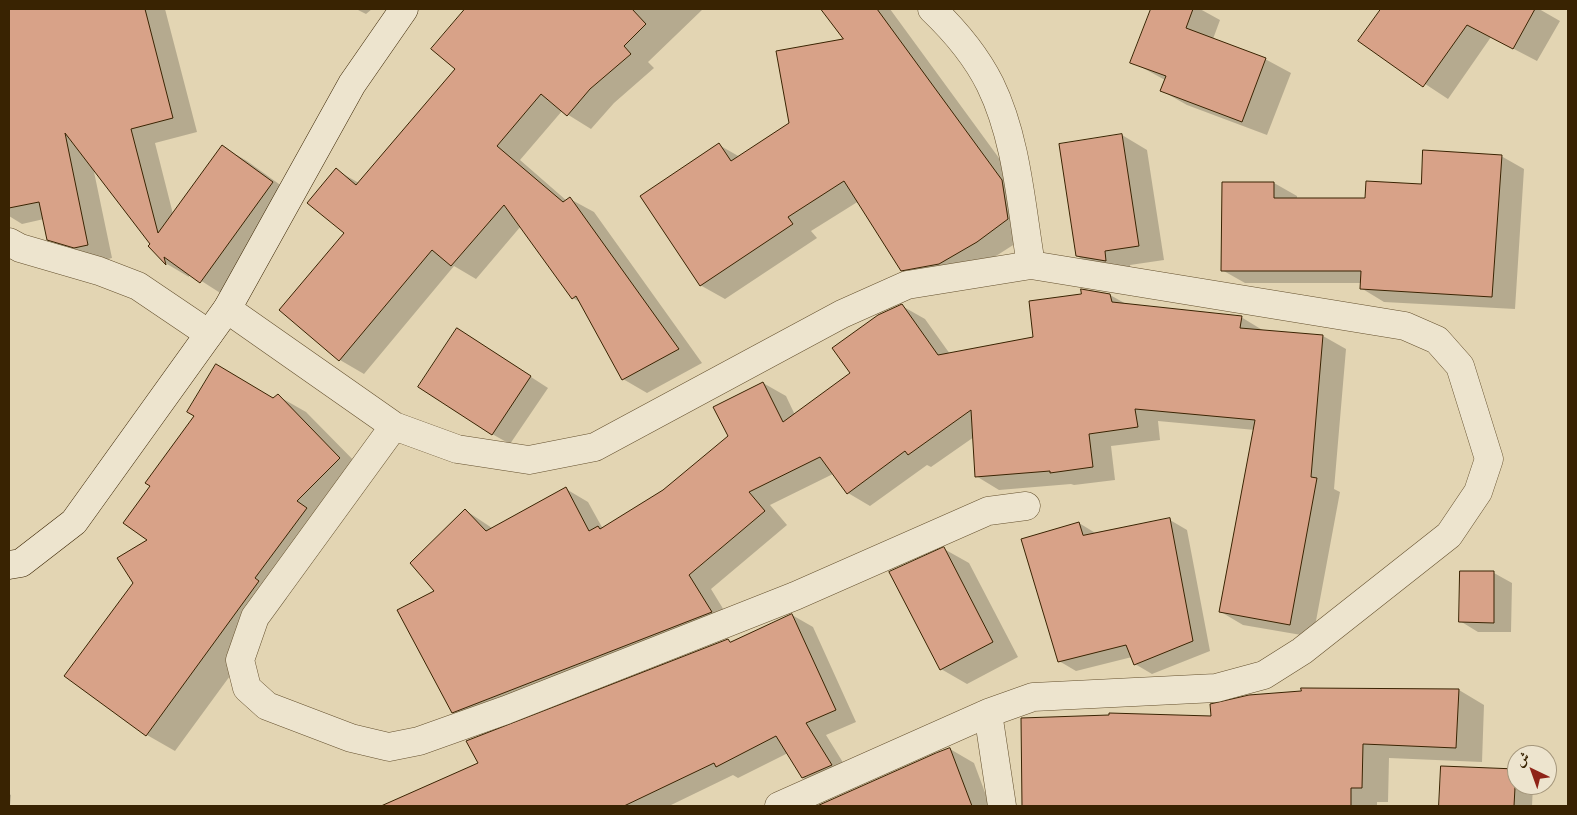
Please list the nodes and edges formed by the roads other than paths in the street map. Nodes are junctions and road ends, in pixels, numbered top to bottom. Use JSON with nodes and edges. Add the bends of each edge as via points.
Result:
{"nodes":[{"id":1,"x":404,"y":9,"type":"edge"},
{"id":2,"x":932,"y":9,"type":"edge"},
{"id":3,"x":9,"y":242,"type":"edge"},
{"id":4,"x":1031,"y":265,"type":"junction"},
{"id":5,"x":227,"y":309,"type":"junction"},
{"id":6,"x":209,"y":334,"type":"junction"},
{"id":7,"x":394,"y":426,"type":"junction"},
{"id":8,"x":1026,"y":506,"type":"dead end"},
{"id":9,"x":9,"y":566,"type":"edge"},
{"id":10,"x":988,"y":713,"type":"junction"},
{"id":11,"x":779,"y":806,"type":"edge"},
{"id":12,"x":1002,"y":806,"type":"edge"}],
"edges":[{"from":1,"to":5,"type":"street","via":[[352,84]]},
{"from":2,"to":4,"type":"street","via":[[955,32],[990,83],[1009,132]]},
{"from":3,"to":6,"type":"street","via":[[138,286]]},
{"from":4,"to":7,"type":"street","via":[[907,285],[842,314],[595,447],[529,460],[457,449]]},
{"from":4,"to":10,"type":"street","via":[[1405,326],[1437,340],[1460,366],[1490,459],[1478,492],[1449,535],[1302,651],[1264,675],[1216,688],[1033,697]]},
{"from":5,"to":6,"type":"street"},
{"from":5,"to":7,"type":"street"},
{"from":6,"to":9,"type":"street","via":[[74,522],[22,563]]},
{"from":7,"to":8,"type":"street","via":[[254,616],[240,660],[247,688],[267,706],[351,738],[389,747],[418,741],[516,707],[795,596],[988,511]]},
{"from":10,"to":11,"type":"street"},
{"from":10,"to":12,"type":"street"}]}
